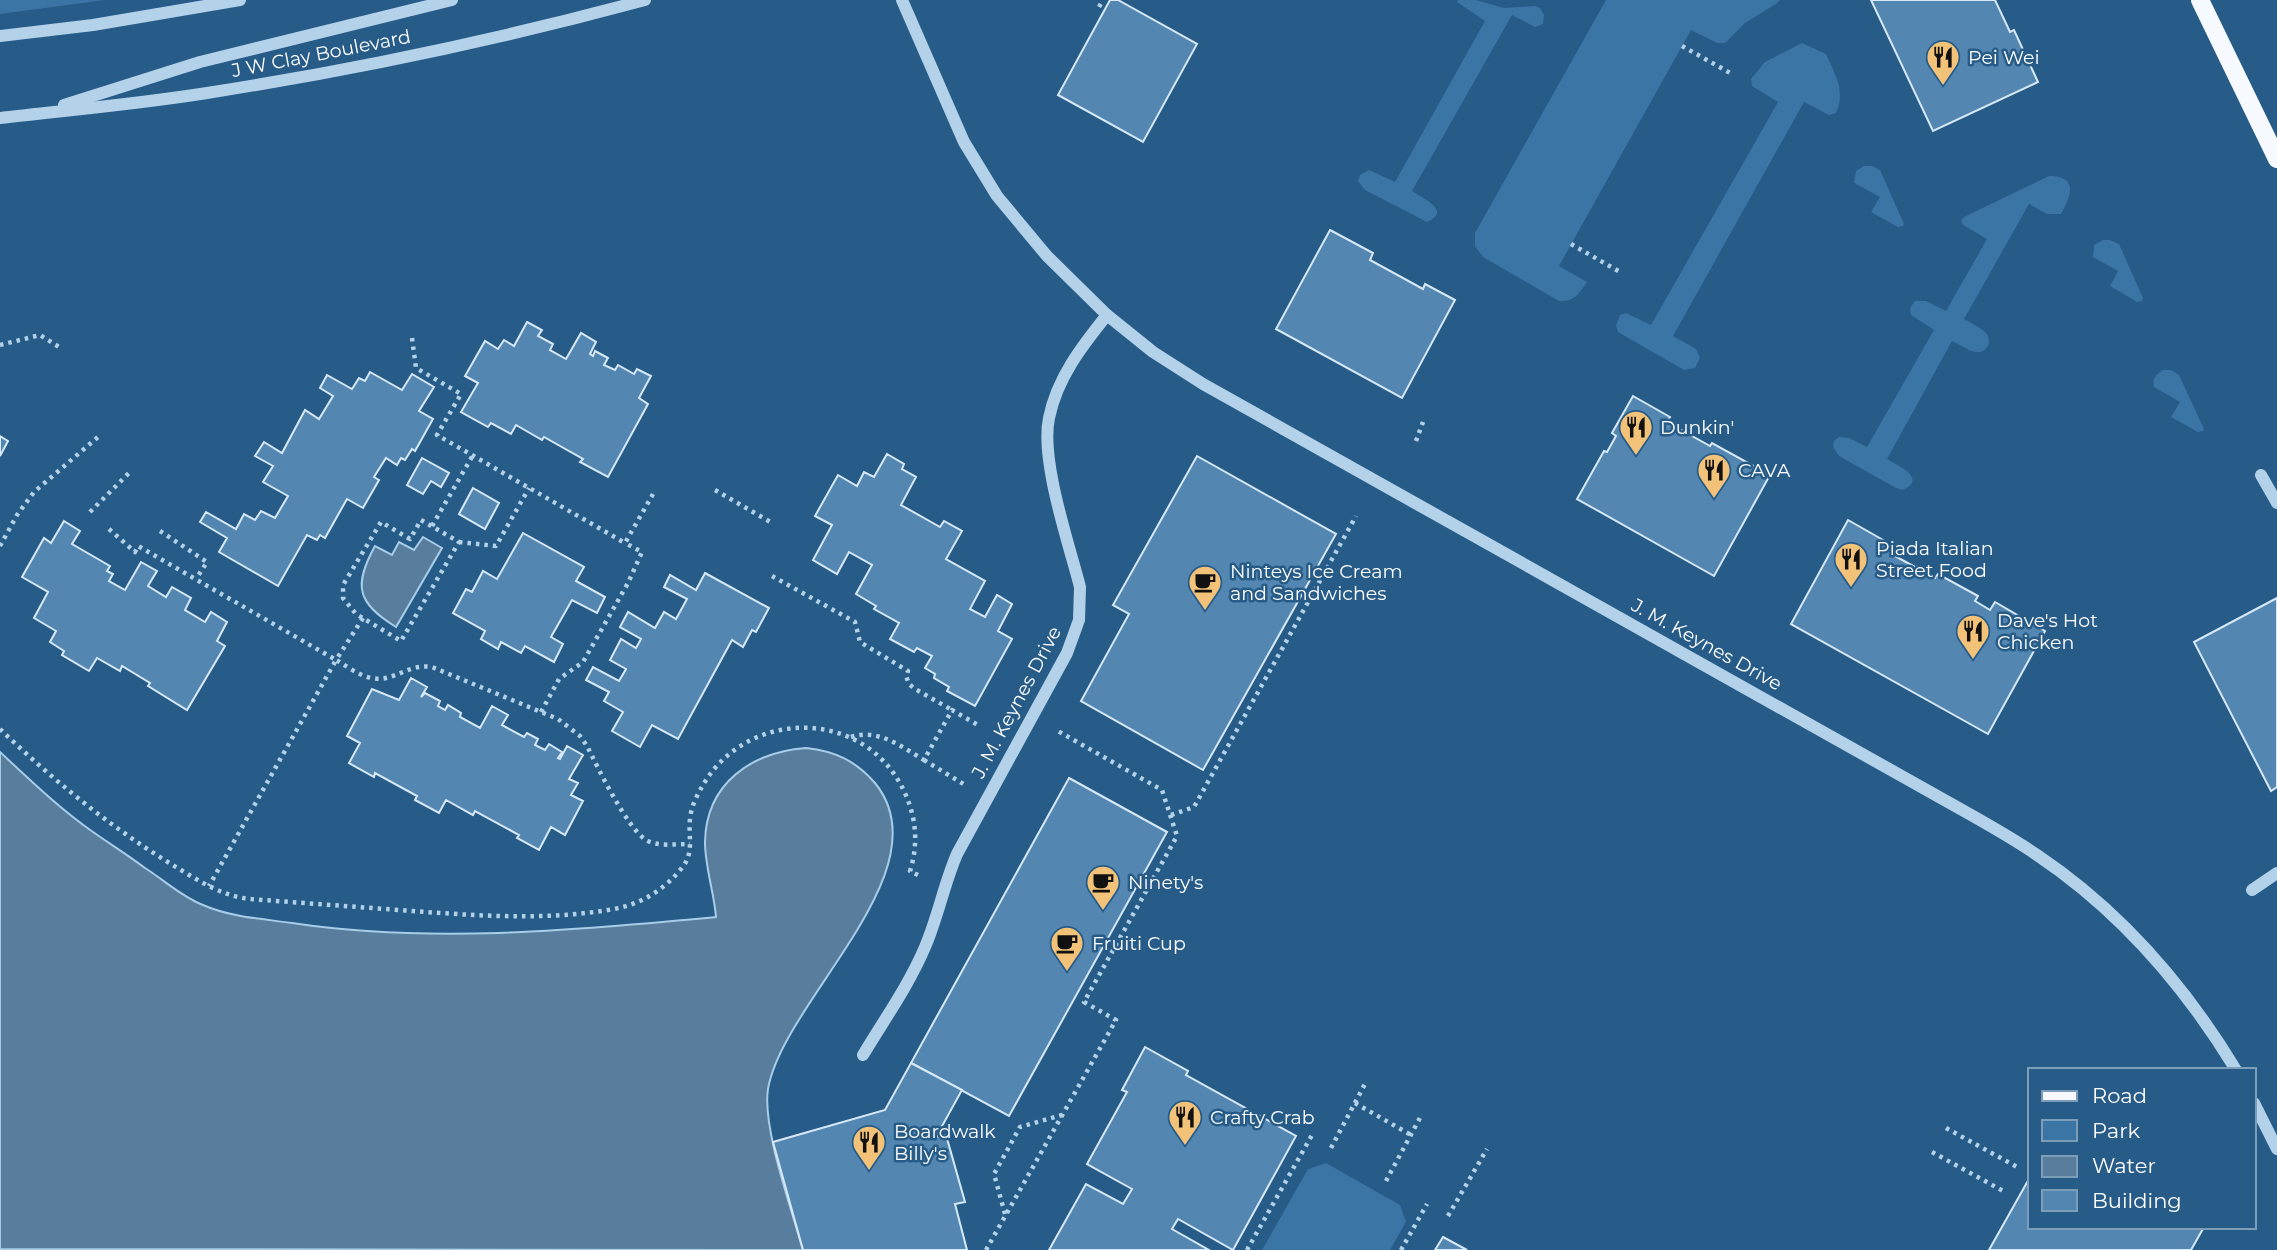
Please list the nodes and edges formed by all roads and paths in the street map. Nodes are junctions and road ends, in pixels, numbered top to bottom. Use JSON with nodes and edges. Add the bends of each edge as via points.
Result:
{"nodes":[{"id":1,"x":240,"y":0,"type":"edge"},
{"id":2,"x":452,"y":0,"type":"edge"},
{"id":3,"x":645,"y":0,"type":"edge"},
{"id":4,"x":902,"y":0,"type":"edge"},
{"id":5,"x":1103,"y":0,"type":"edge"},
{"id":6,"x":2200,"y":0,"type":"edge"},
{"id":7,"x":1099,"y":7,"type":"dead end"},
{"id":8,"x":0,"y":36,"type":"edge"},
{"id":9,"x":1682,"y":46,"type":"dead end"},
{"id":10,"x":1732,"y":74,"type":"dead end"},
{"id":11,"x":34,"y":114,"type":"junction"},
{"id":12,"x":0,"y":118,"type":"edge"},
{"id":13,"x":2277,"y":159,"type":"edge"},
{"id":14,"x":1571,"y":244,"type":"dead end"},
{"id":15,"x":1620,"y":272,"type":"dead end"},
{"id":16,"x":1107,"y":315,"type":"junction"},
{"id":17,"x":412,"y":338,"type":"dead end"},
{"id":18,"x":0,"y":345,"type":"edge"},
{"id":19,"x":59,"y":347,"type":"dead end"},
{"id":20,"x":1423,"y":422,"type":"dead end"},
{"id":21,"x":97,"y":437,"type":"dead end"},
{"id":22,"x":1416,"y":441,"type":"dead end"},
{"id":23,"x":472,"y":455,"type":"junction"},
{"id":24,"x":131,"y":471,"type":"dead end"},
{"id":25,"x":2262,"y":475,"type":"dead end"},
{"id":26,"x":529,"y":488,"type":"junction"},
{"id":27,"x":715,"y":490,"type":"dead end"},
{"id":28,"x":653,"y":494,"type":"dead end"},
{"id":29,"x":2277,"y":503,"type":"edge"},
{"id":30,"x":90,"y":512,"type":"dead end"},
{"id":31,"x":1356,"y":516,"type":"dead end"},
{"id":32,"x":772,"y":523,"type":"dead end"},
{"id":33,"x":432,"y":526,"type":"junction"},
{"id":34,"x":109,"y":529,"type":"dead end"},
{"id":35,"x":160,"y":531,"type":"dead end"},
{"id":36,"x":459,"y":542,"type":"junction"},
{"id":37,"x":625,"y":543,"type":"junction"},
{"id":38,"x":0,"y":546,"type":"edge"},
{"id":39,"x":772,"y":576,"type":"dead end"},
{"id":40,"x":196,"y":579,"type":"junction"},
{"id":41,"x":363,"y":618,"type":"junction"},
{"id":42,"x":337,"y":660,"type":"junction"},
{"id":43,"x":952,"y":710,"type":"junction"},
{"id":44,"x":541,"y":712,"type":"junction"},
{"id":45,"x":978,"y":725,"type":"dead end"},
{"id":46,"x":1052,"y":728,"type":"dead end"},
{"id":47,"x":0,"y":729,"type":"edge"},
{"id":48,"x":851,"y":737,"type":"junction"},
{"id":49,"x":923,"y":760,"type":"junction"},
{"id":50,"x":960,"y":782,"type":"dead end"},
{"id":51,"x":1171,"y":815,"type":"junction"},
{"id":52,"x":690,"y":844,"type":"junction"},
{"id":53,"x":2277,"y":873,"type":"edge"},
{"id":54,"x":927,"y":880,"type":"dead end"},
{"id":55,"x":209,"y":886,"type":"junction"},
{"id":56,"x":2252,"y":890,"type":"dead end"},
{"id":57,"x":863,"y":1055,"type":"dead end"},
{"id":58,"x":2235,"y":1068,"type":"edge"},
{"id":59,"x":1366,"y":1083,"type":"dead end"},
{"id":60,"x":1355,"y":1103,"type":"junction"},
{"id":61,"x":2256,"y":1107,"type":"edge"},
{"id":62,"x":1422,"y":1114,"type":"dead end"},
{"id":63,"x":1063,"y":1115,"type":"junction"},
{"id":64,"x":1946,"y":1128,"type":"dead end"},
{"id":65,"x":1411,"y":1135,"type":"junction"},
{"id":66,"x":1312,"y":1136,"type":"dead end"},
{"id":67,"x":1331,"y":1148,"type":"dead end"},
{"id":68,"x":1487,"y":1149,"type":"dead end"},
{"id":69,"x":2277,"y":1149,"type":"edge"},
{"id":70,"x":1932,"y":1153,"type":"dead end"},
{"id":71,"x":2019,"y":1168,"type":"dead end"},
{"id":72,"x":1386,"y":1181,"type":"dead end"},
{"id":73,"x":2005,"y":1192,"type":"dead end"},
{"id":74,"x":1427,"y":1204,"type":"dead end"},
{"id":75,"x":1005,"y":1215,"type":"junction"},
{"id":76,"x":1448,"y":1216,"type":"dead end"},
{"id":77,"x":988,"y":1249,"type":"edge"},
{"id":78,"x":1248,"y":1250,"type":"edge"},
{"id":79,"x":1401,"y":1250,"type":"edge"}],
"edges":[{"from":1,"to":8,"type":"street"},
{"from":2,"to":11,"type":"street","via":[[200,62]]},
{"from":3,"to":11,"type":"street","name":"J W Clay Boulevard","via":[[433,51],[280,81]]},
{"from":4,"to":16,"type":"street","name":"J. M. Keynes Drive","via":[[985,179],[1025,232]]},
{"from":5,"to":7,"type":"path"},
{"from":6,"to":13,"type":"main road"},
{"from":9,"to":10,"type":"path"},
{"from":11,"to":12,"type":"street","name":"J W Clay Boulevard"},
{"from":14,"to":15,"type":"path"},
{"from":16,"to":57,"type":"street","name":"J. M. Keynes Drive","via":[[1067,370],[1048,426],[1049,466],[1080,587],[1076,633],[957,854],[912,974]]},
{"from":16,"to":58,"type":"street","name":"J. M. Keynes Drive","via":[[1203,384],[2038,855],[2127,928],[2170,975]]},
{"from":17,"to":23,"type":"path","via":[[416,368],[461,394],[437,435]]},
{"from":18,"to":19,"type":"path","via":[[40,335]]},
{"from":20,"to":22,"type":"path"},
{"from":21,"to":38,"type":"path","via":[[34,492]]},
{"from":23,"to":26,"type":"path"},
{"from":23,"to":33,"type":"path"},
{"from":24,"to":30,"type":"path"},
{"from":25,"to":29,"type":"street"},
{"from":26,"to":36,"type":"path","via":[[496,546]]},
{"from":26,"to":37,"type":"path"},
{"from":27,"to":32,"type":"path"},
{"from":28,"to":37,"type":"path"},
{"from":31,"to":51,"type":"path","via":[[1194,807]]},
{"from":33,"to":36,"type":"path"},
{"from":33,"to":41,"type":"path","via":[[421,520],[410,539],[381,522],[343,585],[343,598]]},
{"from":34,"to":40,"type":"path","via":[[135,552],[138,546]]},
{"from":35,"to":40,"type":"path","via":[[207,562]]},
{"from":36,"to":41,"type":"path","via":[[401,641]]},
{"from":37,"to":44,"type":"path","via":[[642,552],[628,583],[583,662],[559,680]]},
{"from":39,"to":43,"type":"path","via":[[855,622],[860,642],[908,671],[909,684]]},
{"from":40,"to":42,"type":"path"},
{"from":41,"to":42,"type":"path"},
{"from":42,"to":44,"type":"path","via":[[374,679],[415,666],[432,667]]},
{"from":42,"to":55,"type":"path"},
{"from":43,"to":45,"type":"path"},
{"from":43,"to":49,"type":"path"},
{"from":44,"to":52,"type":"path","via":[[580,736],[643,838],[654,843]]},
{"from":46,"to":51,"type":"path","via":[[1163,790]]},
{"from":47,"to":55,"type":"path","via":[[126,835]]},
{"from":48,"to":49,"type":"path","via":[[879,736]]},
{"from":48,"to":52,"type":"path","via":[[821,728],[793,728],[740,747],[714,769],[698,793],[690,816]]},
{"from":48,"to":54,"type":"path","via":[[875,754],[898,780],[914,819],[915,847],[909,871]]},
{"from":49,"to":50,"type":"path"},
{"from":51,"to":63,"type":"path","via":[[1177,836],[1084,1002],[1116,1020]]},
{"from":52,"to":55,"type":"path","via":[[682,868],[653,895],[618,908],[568,914],[498,916],[249,899]]},
{"from":53,"to":56,"type":"street"},
{"from":59,"to":60,"type":"path"},
{"from":60,"to":65,"type":"path"},
{"from":60,"to":67,"type":"path"},
{"from":61,"to":69,"type":"street"},
{"from":62,"to":65,"type":"path"},
{"from":63,"to":75,"type":"path"},
{"from":63,"to":75,"type":"path","via":[[1020,1127],[994,1174]]},
{"from":64,"to":71,"type":"path"},
{"from":65,"to":72,"type":"path"},
{"from":66,"to":78,"type":"path"},
{"from":68,"to":76,"type":"path"},
{"from":70,"to":73,"type":"path"},
{"from":74,"to":79,"type":"path"},
{"from":75,"to":77,"type":"path"}]}
